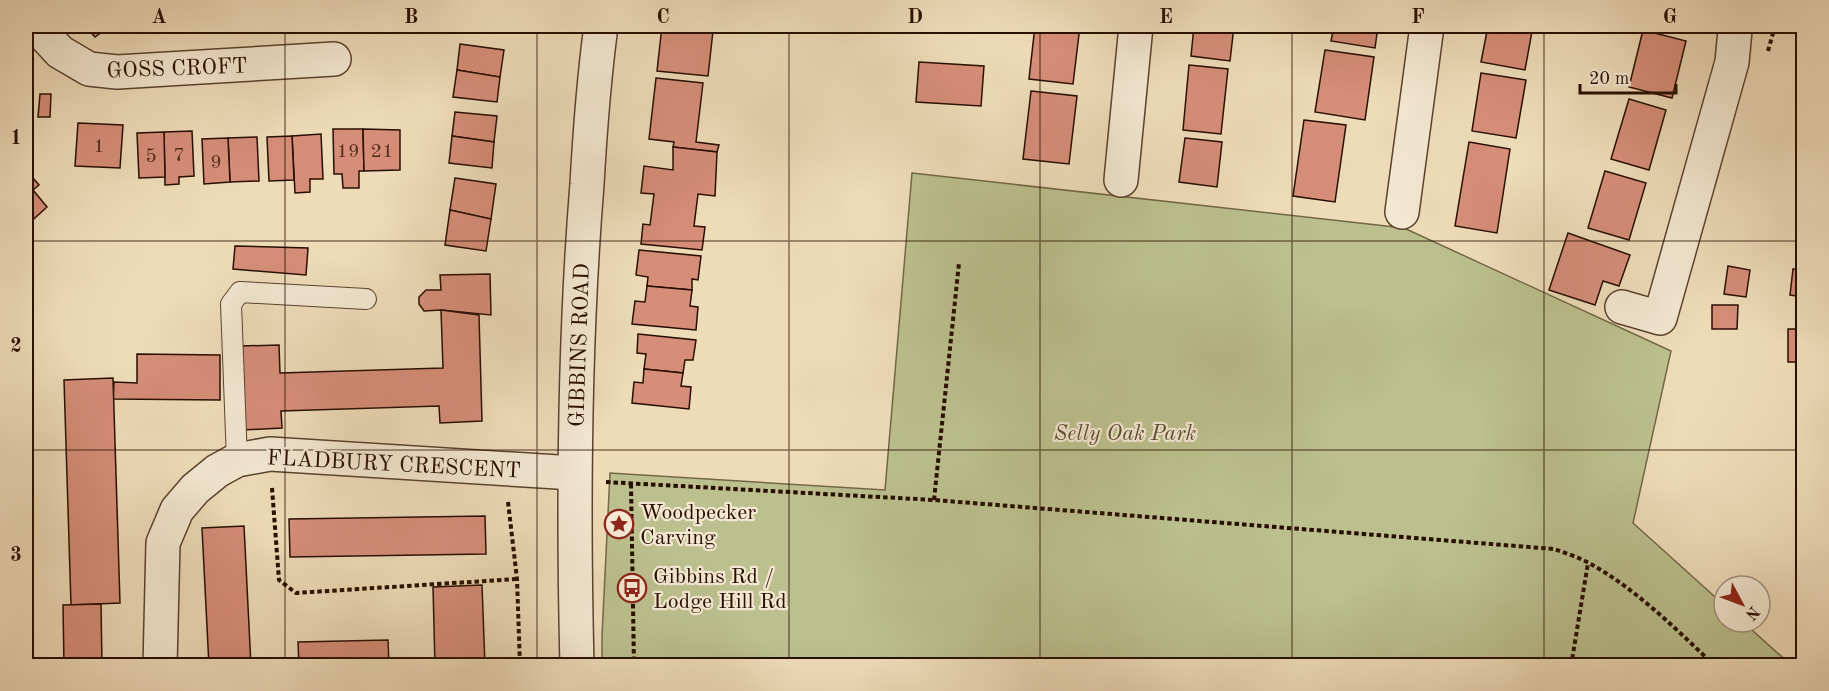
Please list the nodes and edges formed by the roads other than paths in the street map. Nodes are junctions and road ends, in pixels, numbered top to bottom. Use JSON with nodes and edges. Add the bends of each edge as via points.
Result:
{"nodes":[{"id":1,"x":36,"y":26,"type":"edge"},
{"id":2,"x":601,"y":26,"type":"edge"},
{"id":3,"x":1136,"y":26,"type":"edge"},
{"id":4,"x":1427,"y":26,"type":"edge"},
{"id":5,"x":1733,"y":26,"type":"edge"},
{"id":6,"x":334,"y":59,"type":"dead end"},
{"id":7,"x":1121,"y":180,"type":"dead end"},
{"id":8,"x":1402,"y":212,"type":"dead end"},
{"id":9,"x":366,"y":299,"type":"dead end"},
{"id":10,"x":1622,"y":307,"type":"dead end"},
{"id":11,"x":237,"y":460,"type":"junction"},
{"id":12,"x":574,"y":473,"type":"junction"},
{"id":13,"x":160,"y":666,"type":"edge"},
{"id":14,"x":577,"y":666,"type":"edge"}],
"edges":[{"from":1,"to":6,"type":"street","name":"GOSS CROFT","via":[[60,52],[88,69],[117,72]]},
{"from":2,"to":12,"type":"street","name":"GIBBINS ROAD","via":[[580,277]]},
{"from":3,"to":7,"type":"street"},
{"from":4,"to":8,"type":"street"},
{"from":5,"to":10,"type":"street","via":[[1732,62],[1660,318]]},
{"from":9,"to":11,"type":"lane","via":[[240,292],[231,304]]},
{"from":11,"to":12,"type":"street","name":"FLADBURY CRESCENT","via":[[270,454]]},
{"from":11,"to":13,"type":"street","name":"FLADBURY CRESCENT","via":[[195,489],[177,510],[163,543]]},
{"from":12,"to":14,"type":"street","name":"GIBBINS ROAD"}]}
